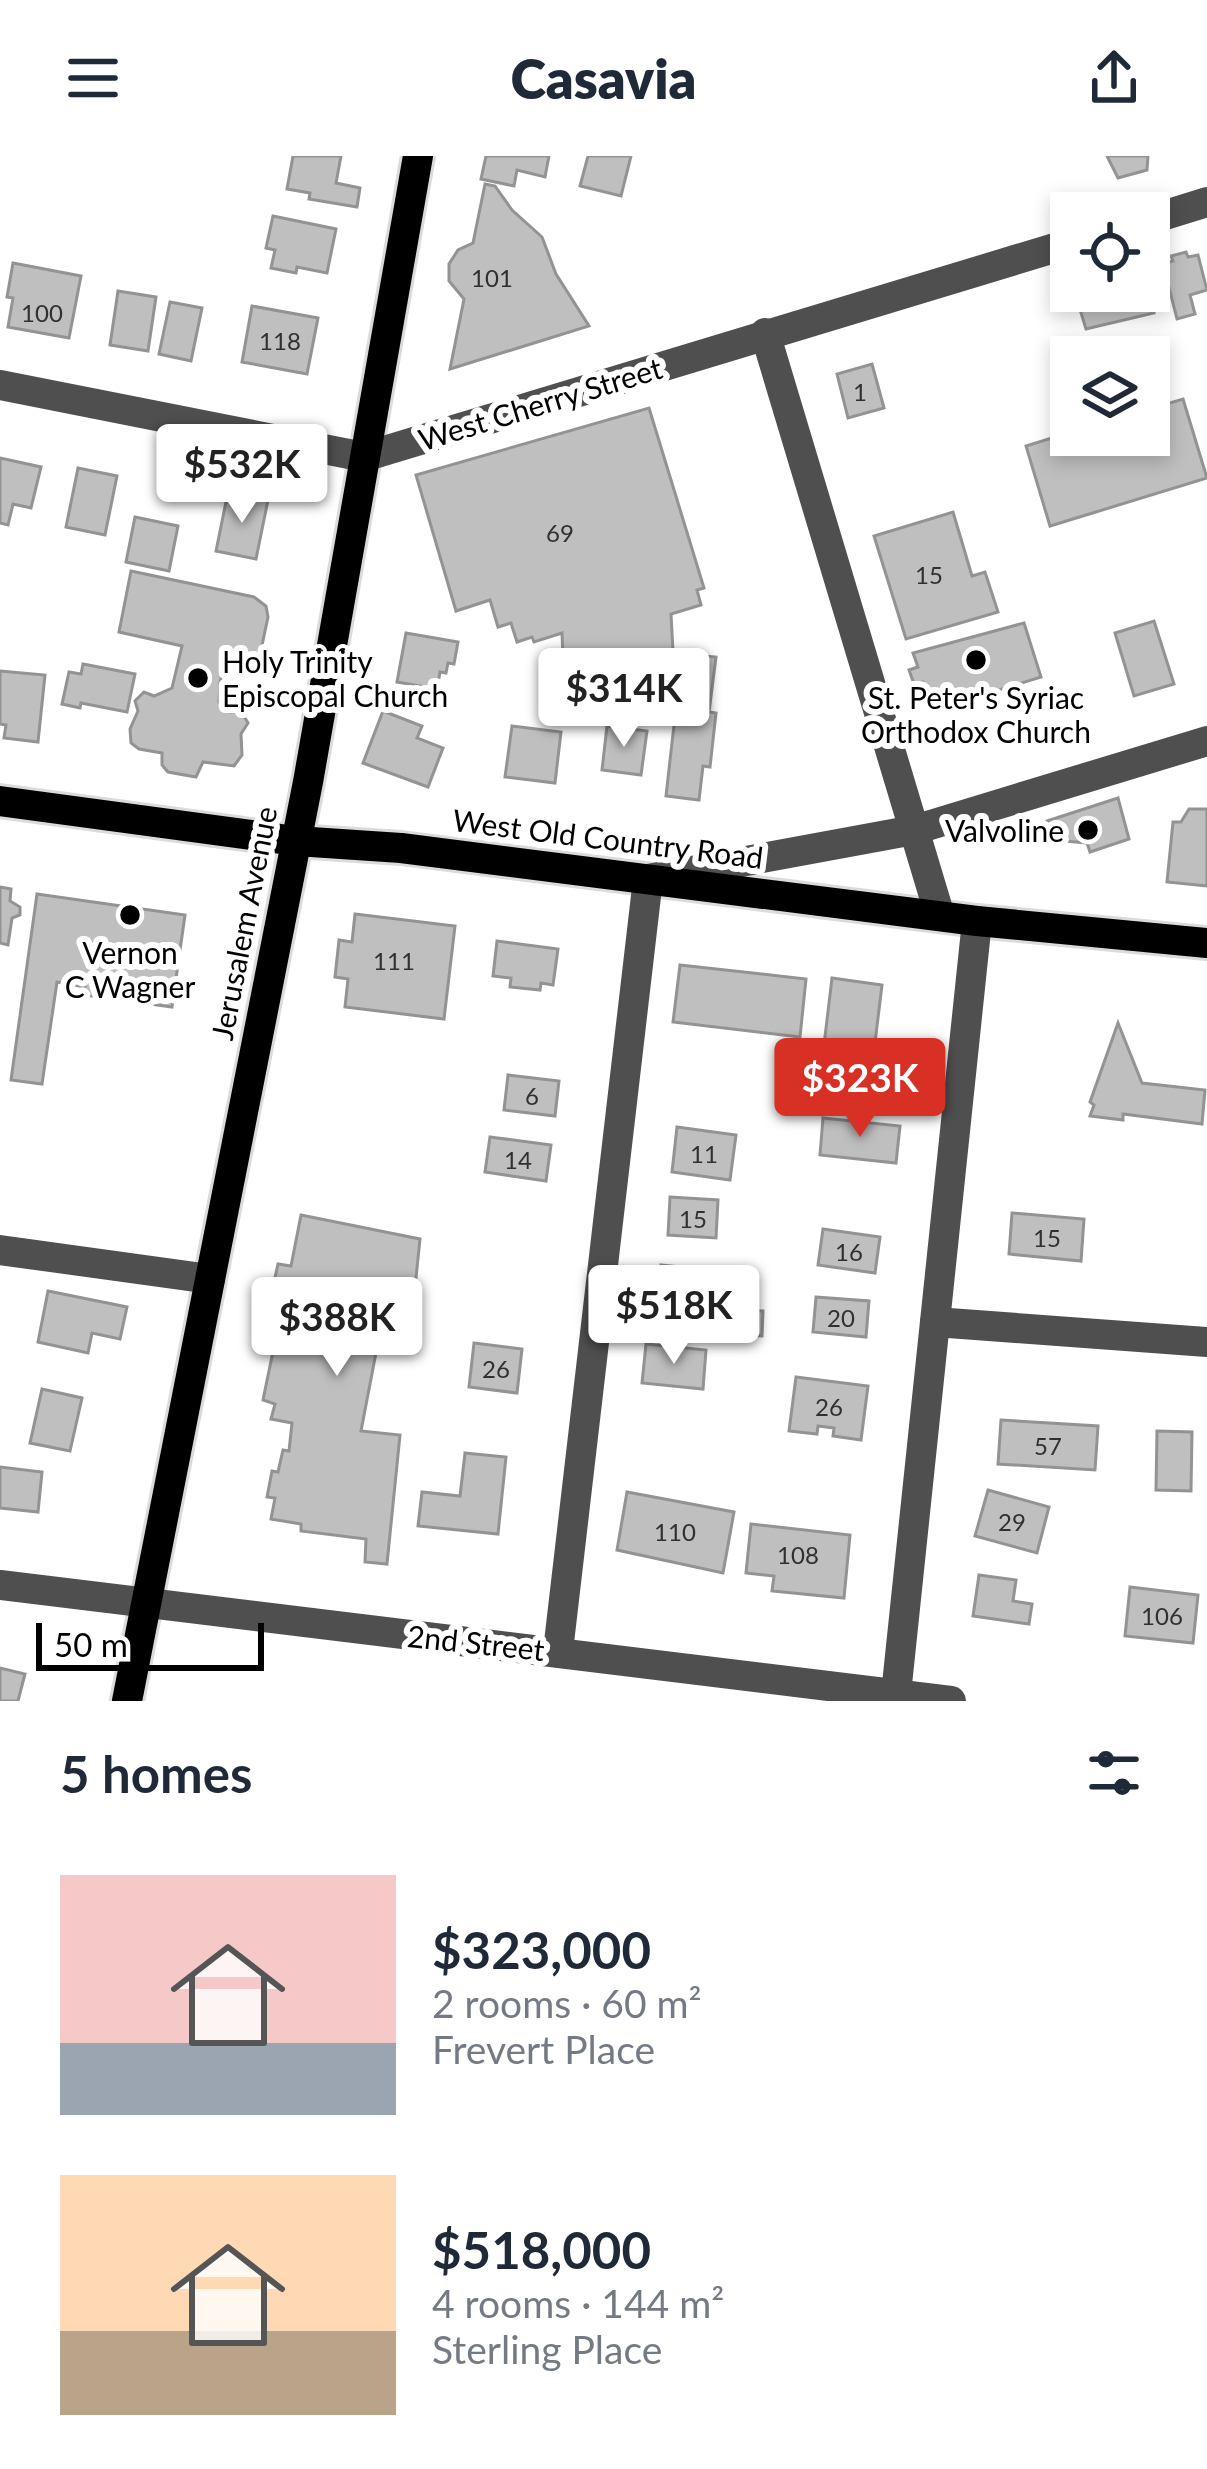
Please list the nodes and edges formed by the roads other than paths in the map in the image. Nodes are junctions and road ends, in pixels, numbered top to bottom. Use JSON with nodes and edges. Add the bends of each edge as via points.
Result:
{"nodes":[{"id":1,"x":418,"y":156,"type":"edge"},
{"id":2,"x":1207,"y":202,"type":"edge"},
{"id":3,"x":1170,"y":213,"type":"edge"},
{"id":4,"x":1050,"y":249,"type":"edge"},
{"id":5,"x":765,"y":333,"type":"junction"},
{"id":6,"x":0,"y":385,"type":"edge"},
{"id":7,"x":364,"y":457,"type":"junction"},
{"id":8,"x":1207,"y":741,"type":"edge"},
{"id":9,"x":0,"y":801,"type":"edge"},
{"id":10,"x":914,"y":830,"type":"junction"},
{"id":11,"x":296,"y":841,"type":"junction"},
{"id":12,"x":648,"y":879,"type":"junction"},
{"id":13,"x":940,"y":916,"type":"junction"},
{"id":14,"x":977,"y":921,"type":"junction"},
{"id":15,"x":1207,"y":943,"type":"edge"},
{"id":16,"x":0,"y":1250,"type":"edge"},
{"id":17,"x":210,"y":1279,"type":"junction"},
{"id":18,"x":934,"y":1322,"type":"junction"},
{"id":19,"x":1207,"y":1342,"type":"edge"},
{"id":20,"x":0,"y":1585,"type":"edge"},
{"id":21,"x":145,"y":1604,"type":"junction"},
{"id":22,"x":558,"y":1651,"type":"junction"},
{"id":23,"x":896,"y":1694,"type":"junction"},
{"id":24,"x":127,"y":1701,"type":"edge"},
{"id":25,"x":951,"y":1701,"type":"edge"}],
"edges":[{"from":1,"to":7,"type":"main road","name":"Jerusalem Avenue"},
{"from":2,"to":3,"type":"street"},
{"from":4,"to":5,"type":"street","name":"West Cherry Street"},
{"from":5,"to":7,"type":"street","name":"West Cherry Street"},
{"from":5,"to":10,"type":"street"},
{"from":6,"to":7,"type":"street","name":"West Cherry Street"},
{"from":7,"to":11,"type":"main road","name":"Jerusalem Avenue"},
{"from":8,"to":10,"type":"street"},
{"from":9,"to":11,"type":"main road","name":"West Old Country Road"},
{"from":10,"to":12,"type":"street"},
{"from":10,"to":13,"type":"street"},
{"from":11,"to":12,"type":"main road","name":"West Old Country Road"},
{"from":11,"to":17,"type":"main road","name":"Jerusalem Avenue"},
{"from":12,"to":13,"type":"main road","name":"West Old Country Road"},
{"from":12,"to":22,"type":"street"},
{"from":13,"to":14,"type":"main road","name":"West Old Country Road"},
{"from":14,"to":15,"type":"main road","name":"West Old Country Road"},
{"from":14,"to":18,"type":"street"},
{"from":16,"to":17,"type":"street"},
{"from":17,"to":21,"type":"main road","name":"Jerusalem Avenue"},
{"from":18,"to":19,"type":"street"},
{"from":18,"to":23,"type":"street"},
{"from":20,"to":21,"type":"street","name":"2nd Street"},
{"from":21,"to":22,"type":"street","name":"2nd Street"},
{"from":21,"to":24,"type":"main road","name":"Jerusalem Avenue"},
{"from":22,"to":23,"type":"street","name":"2nd Street"},
{"from":23,"to":25,"type":"street","name":"2nd Street"}]}
